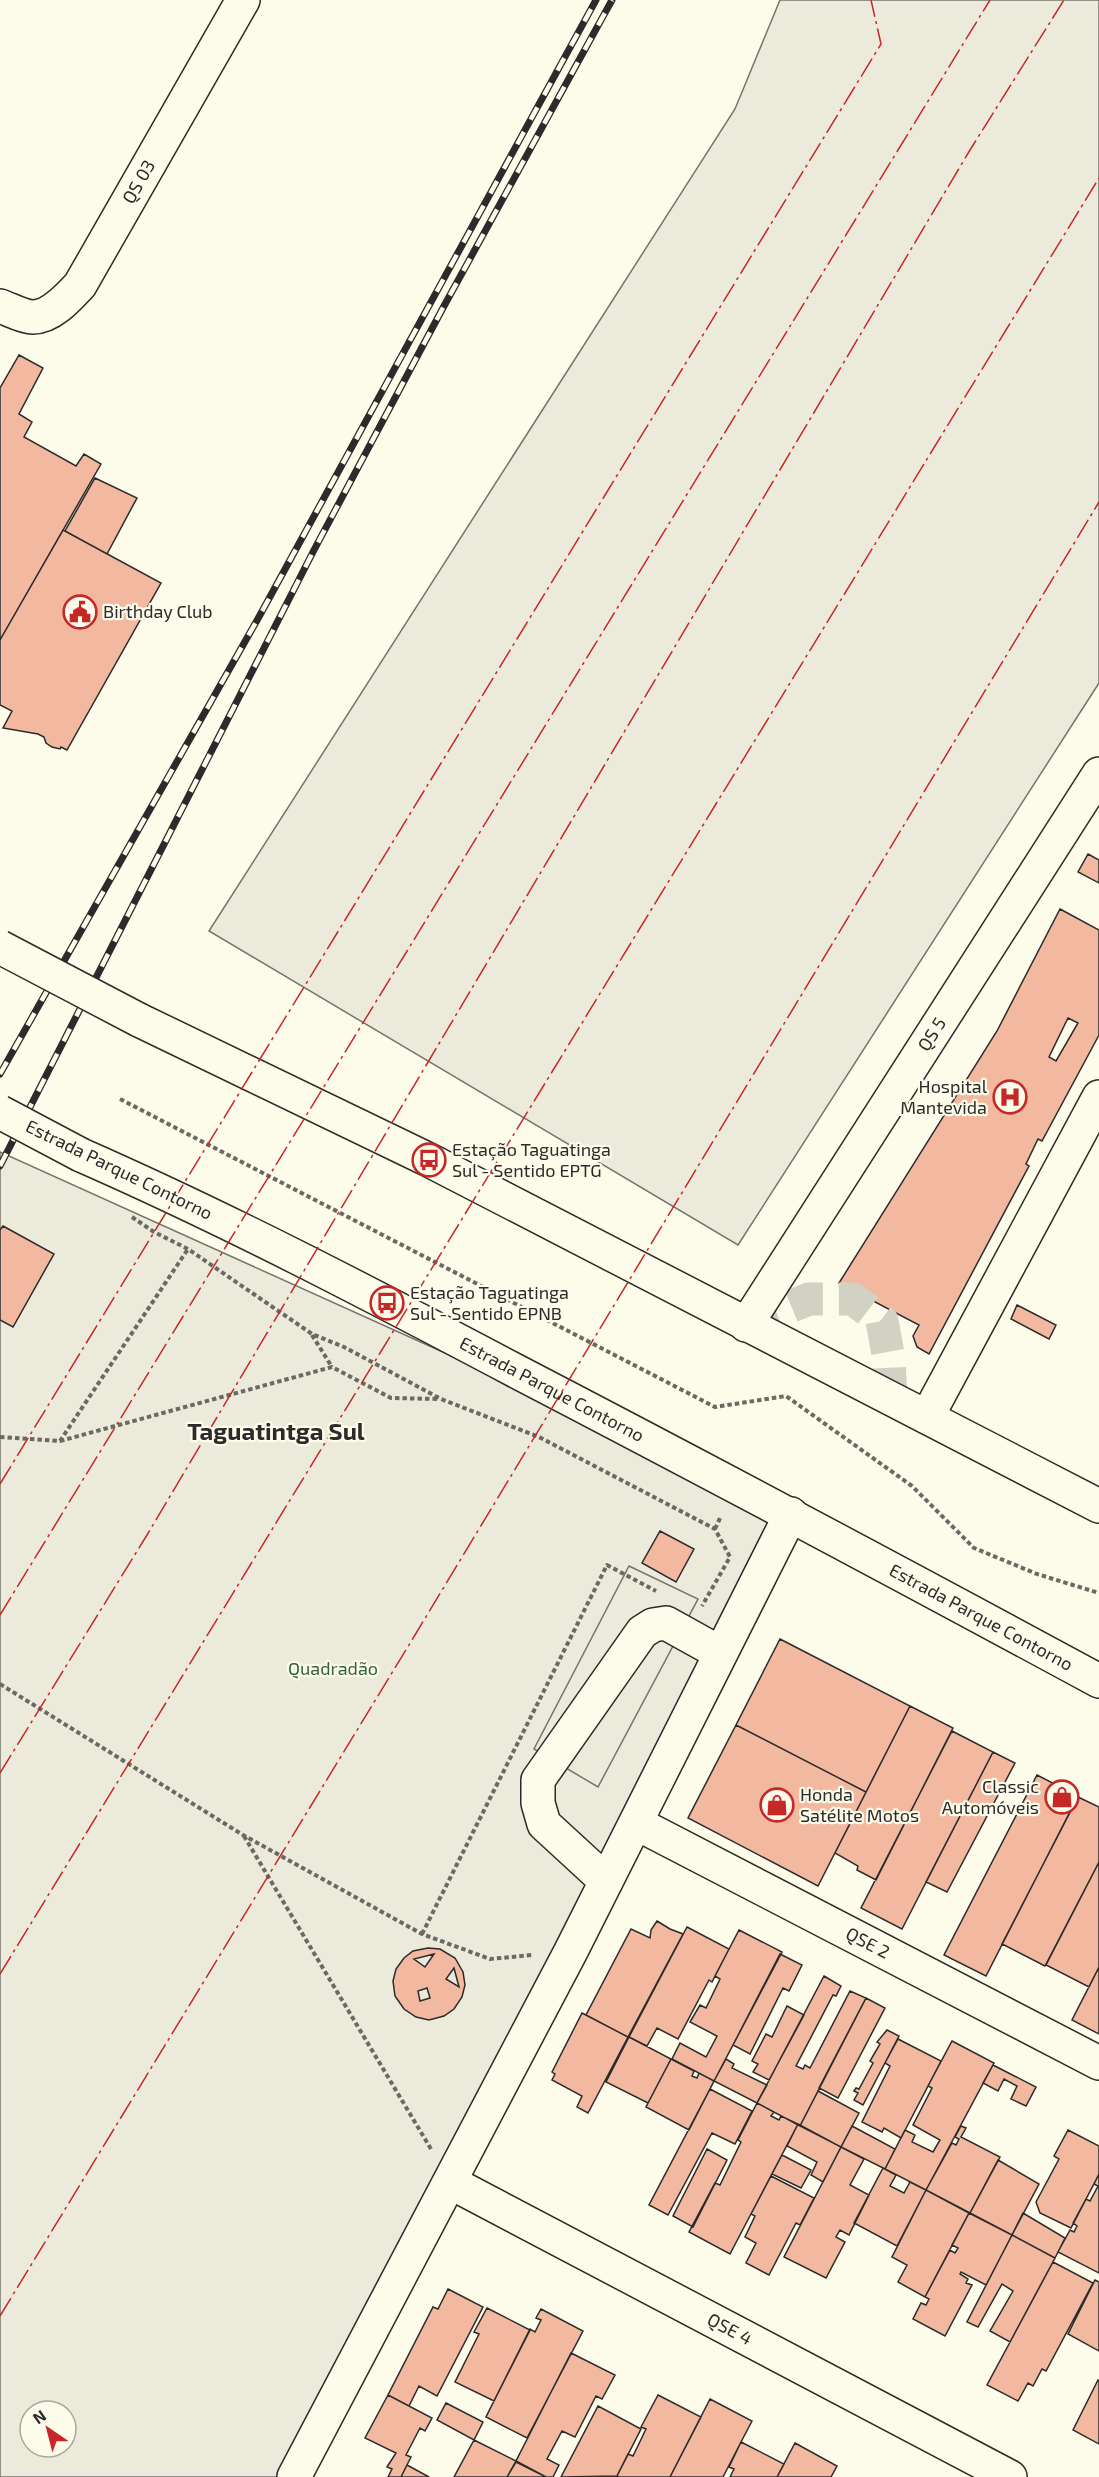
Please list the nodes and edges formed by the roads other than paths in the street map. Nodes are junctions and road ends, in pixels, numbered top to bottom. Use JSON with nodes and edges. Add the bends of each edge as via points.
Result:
{"nodes":[{"id":1,"x":243,"y":0,"type":"edge"},
{"id":2,"x":0,"y":306,"type":"edge"},
{"id":3,"x":1094,"y":793,"type":"edge"},
{"id":4,"x":0,"y":947,"type":"edge"},
{"id":5,"x":1096,"y":1110,"type":"edge"},
{"id":6,"x":0,"y":1112,"type":"edge"},
{"id":7,"x":746,"y":1325,"type":"junction"},
{"id":8,"x":927,"y":1417,"type":"junction"},
{"id":9,"x":1099,"y":1506,"type":"edge"},
{"id":10,"x":791,"y":1514,"type":"junction"},
{"id":11,"x":720,"y":1653,"type":"junction"},
{"id":12,"x":1099,"y":1681,"type":"edge"},
{"id":13,"x":636,"y":1823,"type":"junction"},
{"id":14,"x":606,"y":1881,"type":"junction"},
{"id":15,"x":1099,"y":2063,"type":"edge"},
{"id":16,"x":450,"y":2182,"type":"junction"},
{"id":17,"x":294,"y":2477,"type":"edge"},
{"id":18,"x":1010,"y":2477,"type":"edge"}],
"edges":[{"from":1,"to":2,"type":"main road","name":"QS 03","via":[[80,285],[51,310],[33,317]]},
{"from":3,"to":7,"type":"main road","name":"QS 5"},
{"from":4,"to":7,"type":"main road","bridge":true,"via":[[140,1020],[429,1160]]},
{"from":5,"to":8,"type":"main road"},
{"from":6,"to":10,"type":"main road","name":"Estrada Parque Contorno","bridge":true,"via":[[376,1298]]},
{"from":7,"to":8,"type":"main road"},
{"from":8,"to":9,"type":"main road"},
{"from":10,"to":11,"type":"main road"},
{"from":10,"to":12,"type":"main road","name":"Estrada Parque Contorno"},
{"from":11,"to":13,"type":"main road"},
{"from":11,"to":14,"type":"main road","via":[[666,1623],[642,1632],[538,1780],[538,1803],[544,1824]]},
{"from":13,"to":14,"type":"main road"},
{"from":13,"to":15,"type":"main road","name":"QSE 2"},
{"from":14,"to":16,"type":"main road"},
{"from":16,"to":17,"type":"main road"},
{"from":16,"to":18,"type":"main road","name":"QSE 4"}]}
